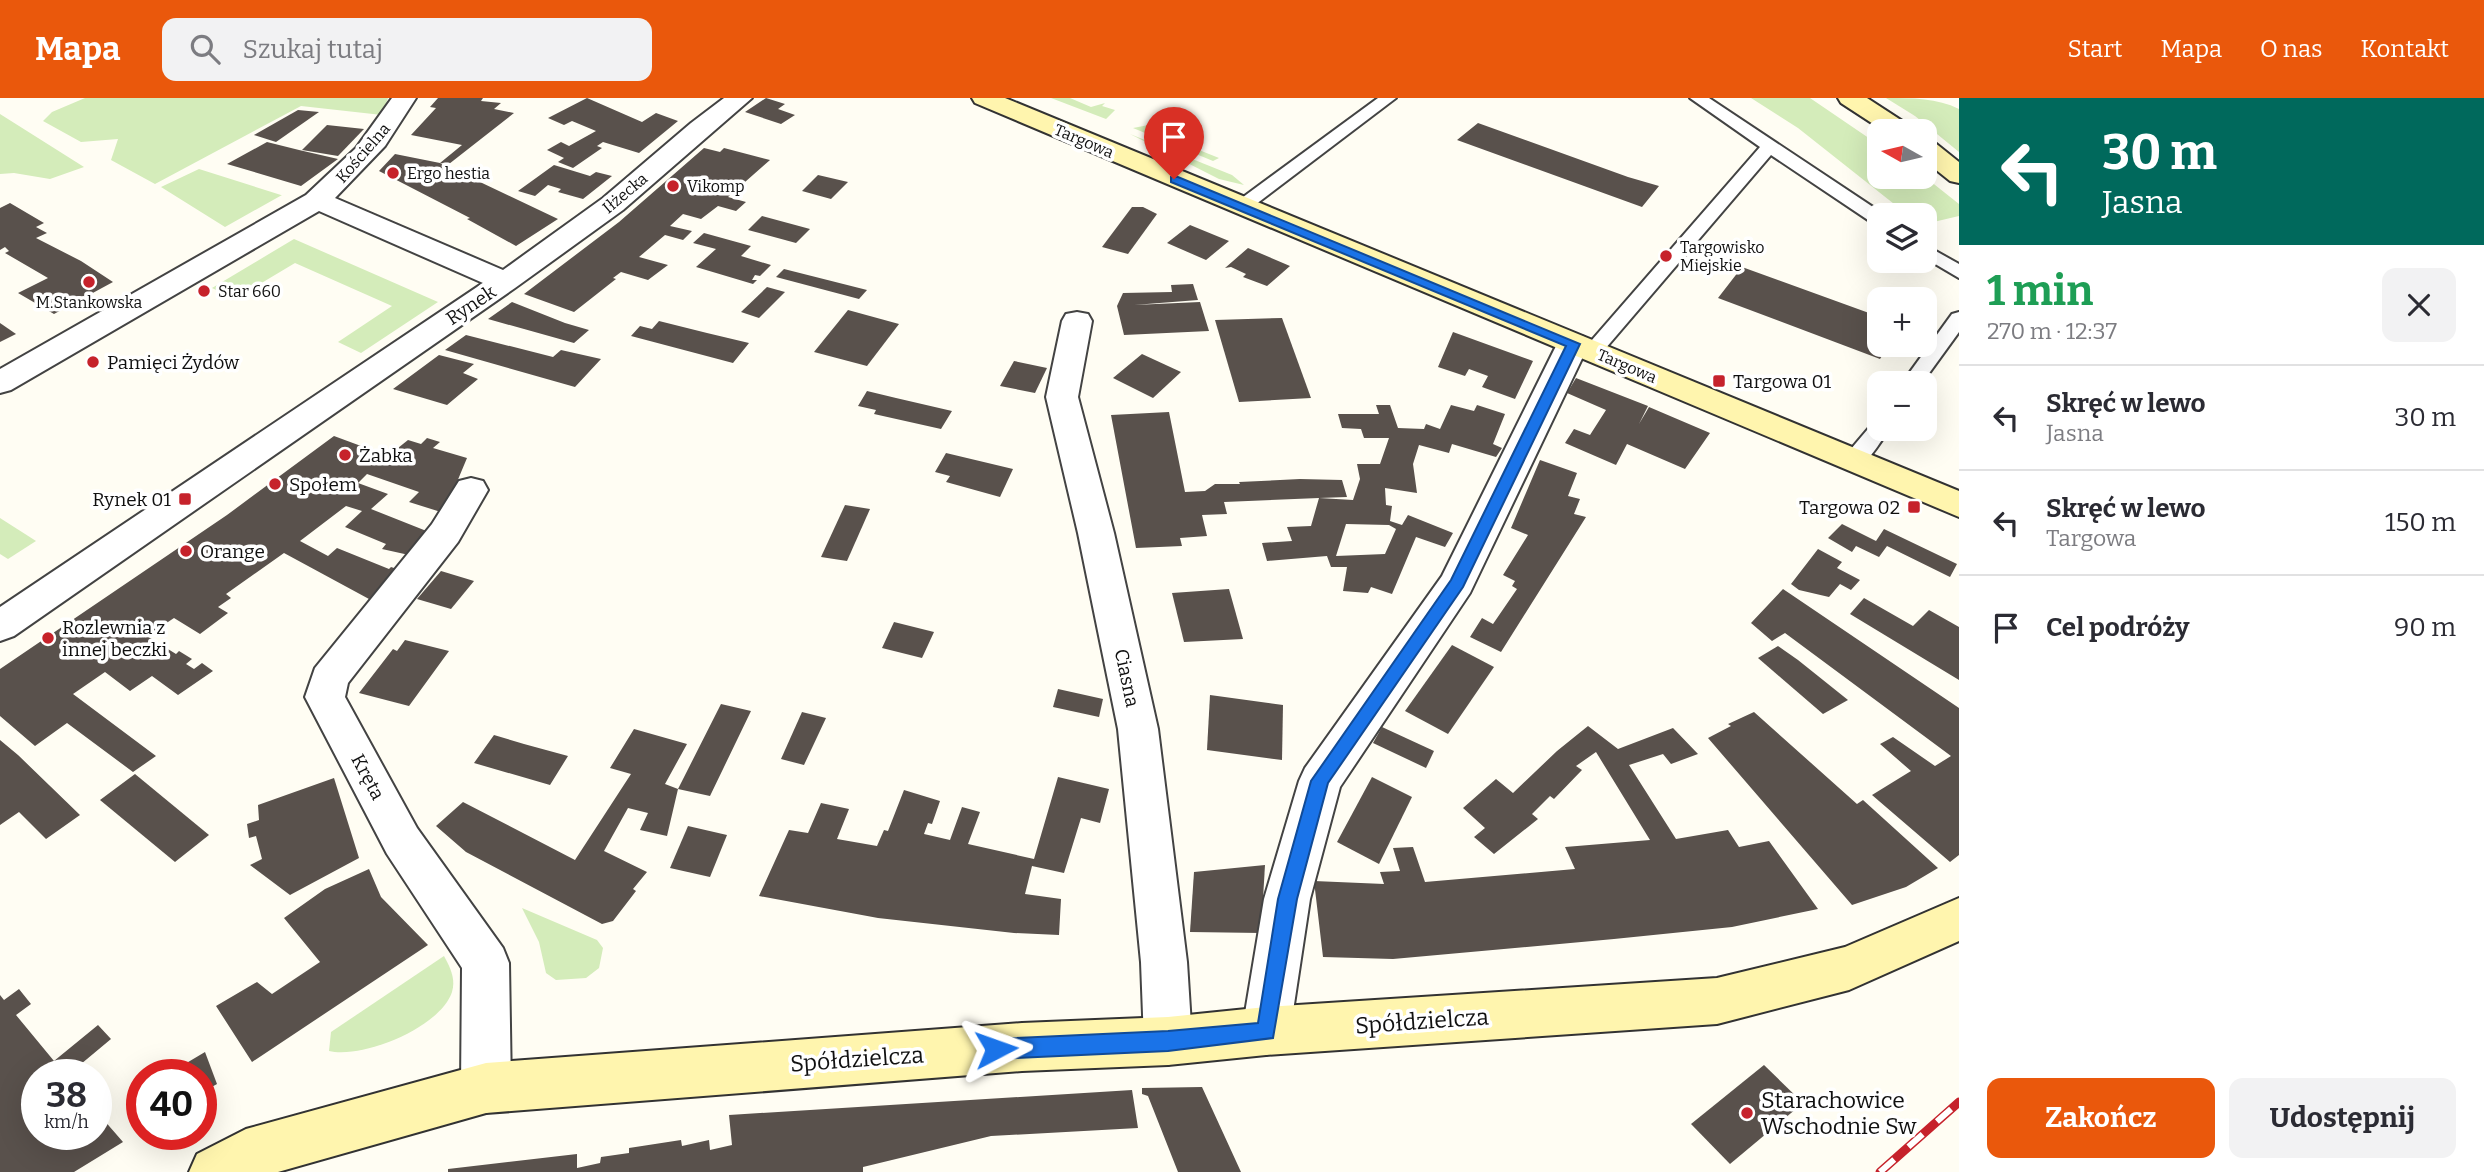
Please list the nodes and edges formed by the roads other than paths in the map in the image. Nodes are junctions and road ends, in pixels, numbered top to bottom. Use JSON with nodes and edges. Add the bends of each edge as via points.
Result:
{"nodes":[{"id":1,"x":404,"y":98,"type":"edge"},
{"id":2,"x":740,"y":98,"type":"edge"},
{"id":3,"x":984,"y":98,"type":"edge"},
{"id":4,"x":1388,"y":98,"type":"edge"},
{"id":5,"x":1698,"y":98,"type":"edge"},
{"id":6,"x":1850,"y":98,"type":"edge"},
{"id":7,"x":1882,"y":119,"type":"edge"},
{"id":8,"x":1768,"y":148,"type":"junction"},
{"id":9,"x":1937,"y":157,"type":"edge"},
{"id":10,"x":1959,"y":174,"type":"edge"},
{"id":11,"x":316,"y":201,"type":"junction"},
{"id":12,"x":1241,"y":207,"type":"junction"},
{"id":13,"x":1867,"y":212,"type":"edge"},
{"id":14,"x":1937,"y":258,"type":"edge"},
{"id":15,"x":1959,"y":272,"type":"edge"},
{"id":16,"x":505,"y":282,"type":"junction"},
{"id":17,"x":1959,"y":317,"type":"edge"},
{"id":18,"x":1077,"y":321,"type":"dead end"},
{"id":19,"x":1583,"y":348,"type":"junction"},
{"id":20,"x":1921,"y":371,"type":"edge"},
{"id":21,"x":0,"y":383,"type":"edge"},
{"id":22,"x":1869,"y":441,"type":"edge"},
{"id":23,"x":1853,"y":461,"type":"junction"},
{"id":24,"x":471,"y":490,"type":"dead end"},
{"id":25,"x":1959,"y":505,"type":"edge"},
{"id":26,"x":0,"y":626,"type":"edge"},
{"id":27,"x":1959,"y":919,"type":"edge"},
{"id":28,"x":1266,"y":1031,"type":"junction"},
{"id":29,"x":1168,"y":1041,"type":"junction"},
{"id":30,"x":486,"y":1088,"type":"junction"},
{"id":31,"x":215,"y":1172,"type":"edge"}],
"edges":[{"from":1,"to":11,"type":"street","name":"Kościelna","via":[[394,117],[345,175]]},
{"from":2,"to":16,"type":"street","name":"Iłżecka","via":[[613,204]]},
{"from":3,"to":12,"type":"street","name":"Targowa"},
{"from":4,"to":12,"type":"lane"},
{"from":5,"to":8,"type":"lane"},
{"from":6,"to":7,"type":"street"},
{"from":8,"to":13,"type":"lane"},
{"from":8,"to":19,"type":"lane"},
{"from":9,"to":10,"type":"street"},
{"from":11,"to":16,"type":"street","name":"Rynek"},
{"from":11,"to":21,"type":"street"},
{"from":12,"to":19,"type":"street","name":"Targowa"},
{"from":14,"to":15,"type":"lane"},
{"from":16,"to":26,"type":"street","name":"Rynek"},
{"from":17,"to":20,"type":"lane"},
{"from":18,"to":29,"type":"street","name":"Ciasna","via":[[1062,397],[1138,729],[1164,962]]},
{"from":19,"to":23,"type":"street","name":"Targowa"},
{"from":19,"to":28,"type":"street","via":[[1457,583],[1320,781],[1287,899]]},
{"from":22,"to":23,"type":"lane"},
{"from":23,"to":25,"type":"street","name":"Targowa"},
{"from":24,"to":30,"type":"street","name":"Kręta","via":[[438,543],[329,679],[325,697],[402,841],[486,963]]},
{"from":27,"to":28,"type":"street","name":"Spółdzielcza","via":[[1849,968],[1717,1001]]},
{"from":28,"to":29,"type":"street","name":"Spółdzielcza"},
{"from":29,"to":30,"type":"street","name":"Spółdzielcza","via":[[1022,1047]]},
{"from":30,"to":31,"type":"street","name":"Spółdzielcza","via":[[246,1154]]}]}
